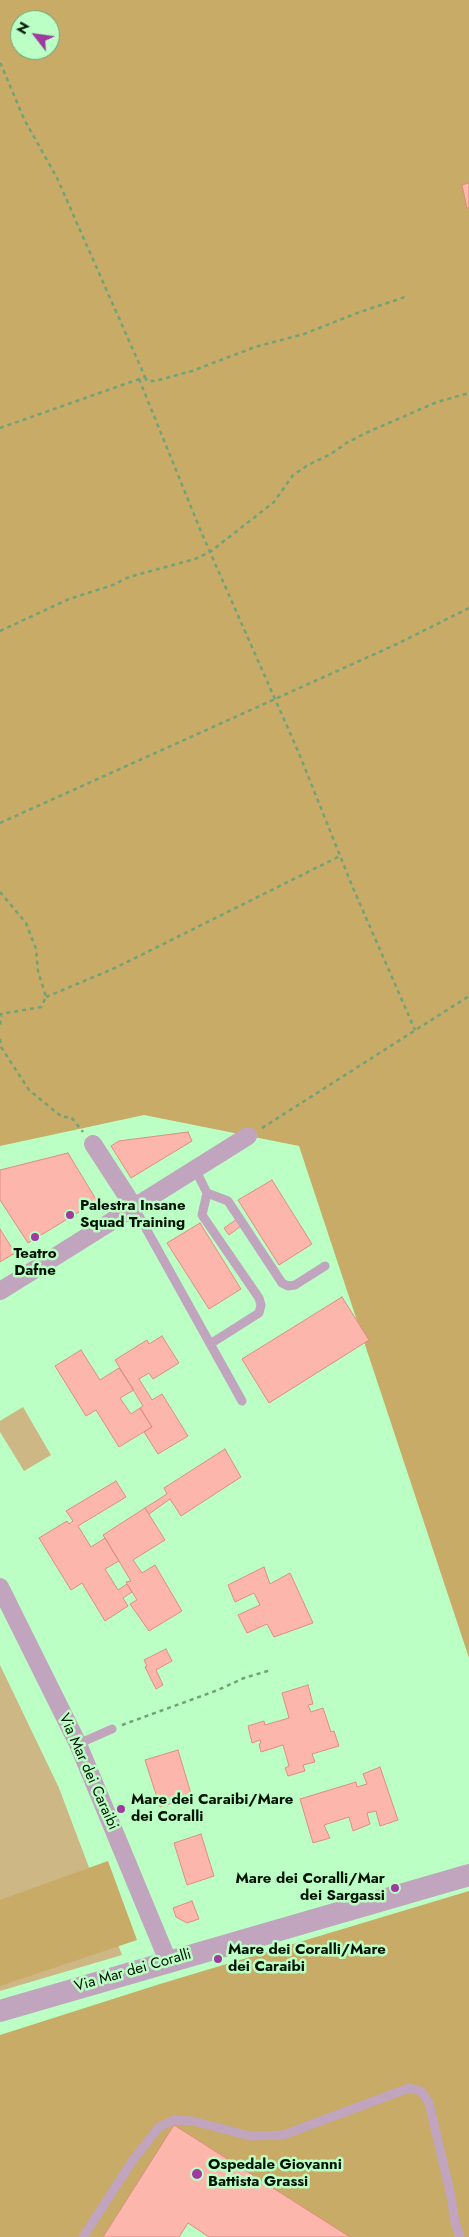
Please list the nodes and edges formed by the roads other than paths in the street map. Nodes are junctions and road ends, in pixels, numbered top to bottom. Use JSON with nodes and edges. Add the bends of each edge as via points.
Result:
{"nodes":[{"id":1,"x":248,"y":1136,"type":"road end"},
{"id":2,"x":93,"y":1144,"type":"road end"},
{"id":3,"x":195,"y":1169,"type":"junction"},
{"id":4,"x":208,"y":1193,"type":"junction"},
{"id":5,"x":134,"y":1207,"type":"junction"},
{"id":6,"x":325,"y":1266,"type":"dead end"},
{"id":7,"x":0,"y":1291,"type":"edge"},
{"id":8,"x":210,"y":1344,"type":"junction"},
{"id":9,"x":242,"y":1401,"type":"dead end"},
{"id":10,"x":0,"y":1587,"type":"edge"},
{"id":11,"x":112,"y":1729,"type":"road end"},
{"id":12,"x":78,"y":1744,"type":"junction"},
{"id":13,"x":469,"y":1875,"type":"edge"},
{"id":14,"x":168,"y":1961,"type":"junction"},
{"id":15,"x":0,"y":2011,"type":"edge"},
{"id":16,"x":83,"y":2237,"type":"edge"},
{"id":17,"x":460,"y":2237,"type":"edge"}],
"edges":[{"from":1,"to":3,"type":"street"},
{"from":2,"to":5,"type":"street"},
{"from":3,"to":4,"type":"lane"},
{"from":3,"to":5,"type":"street"},
{"from":4,"to":6,"type":"lane","via":[[228,1201],[282,1283],[295,1285]]},
{"from":4,"to":8,"type":"lane","via":[[202,1215],[261,1305],[259,1313]]},
{"from":5,"to":7,"type":"street"},
{"from":5,"to":8,"type":"lane"},
{"from":8,"to":9,"type":"lane"},
{"from":10,"to":12,"type":"street","name":"Via Mar dei Caraibi"},
{"from":11,"to":12,"type":"lane"},
{"from":12,"to":14,"type":"street","name":"Via Mar dei Caraibi"},
{"from":13,"to":14,"type":"street","name":"Via Mar dei Coralli"},
{"from":14,"to":15,"type":"street","name":"Via Mar dei Coralli"},
{"from":16,"to":17,"type":"lane","via":[[133,2160],[159,2127],[174,2120],[193,2121],[250,2136],[283,2135],[409,2088],[421,2091],[429,2103]]}]}
